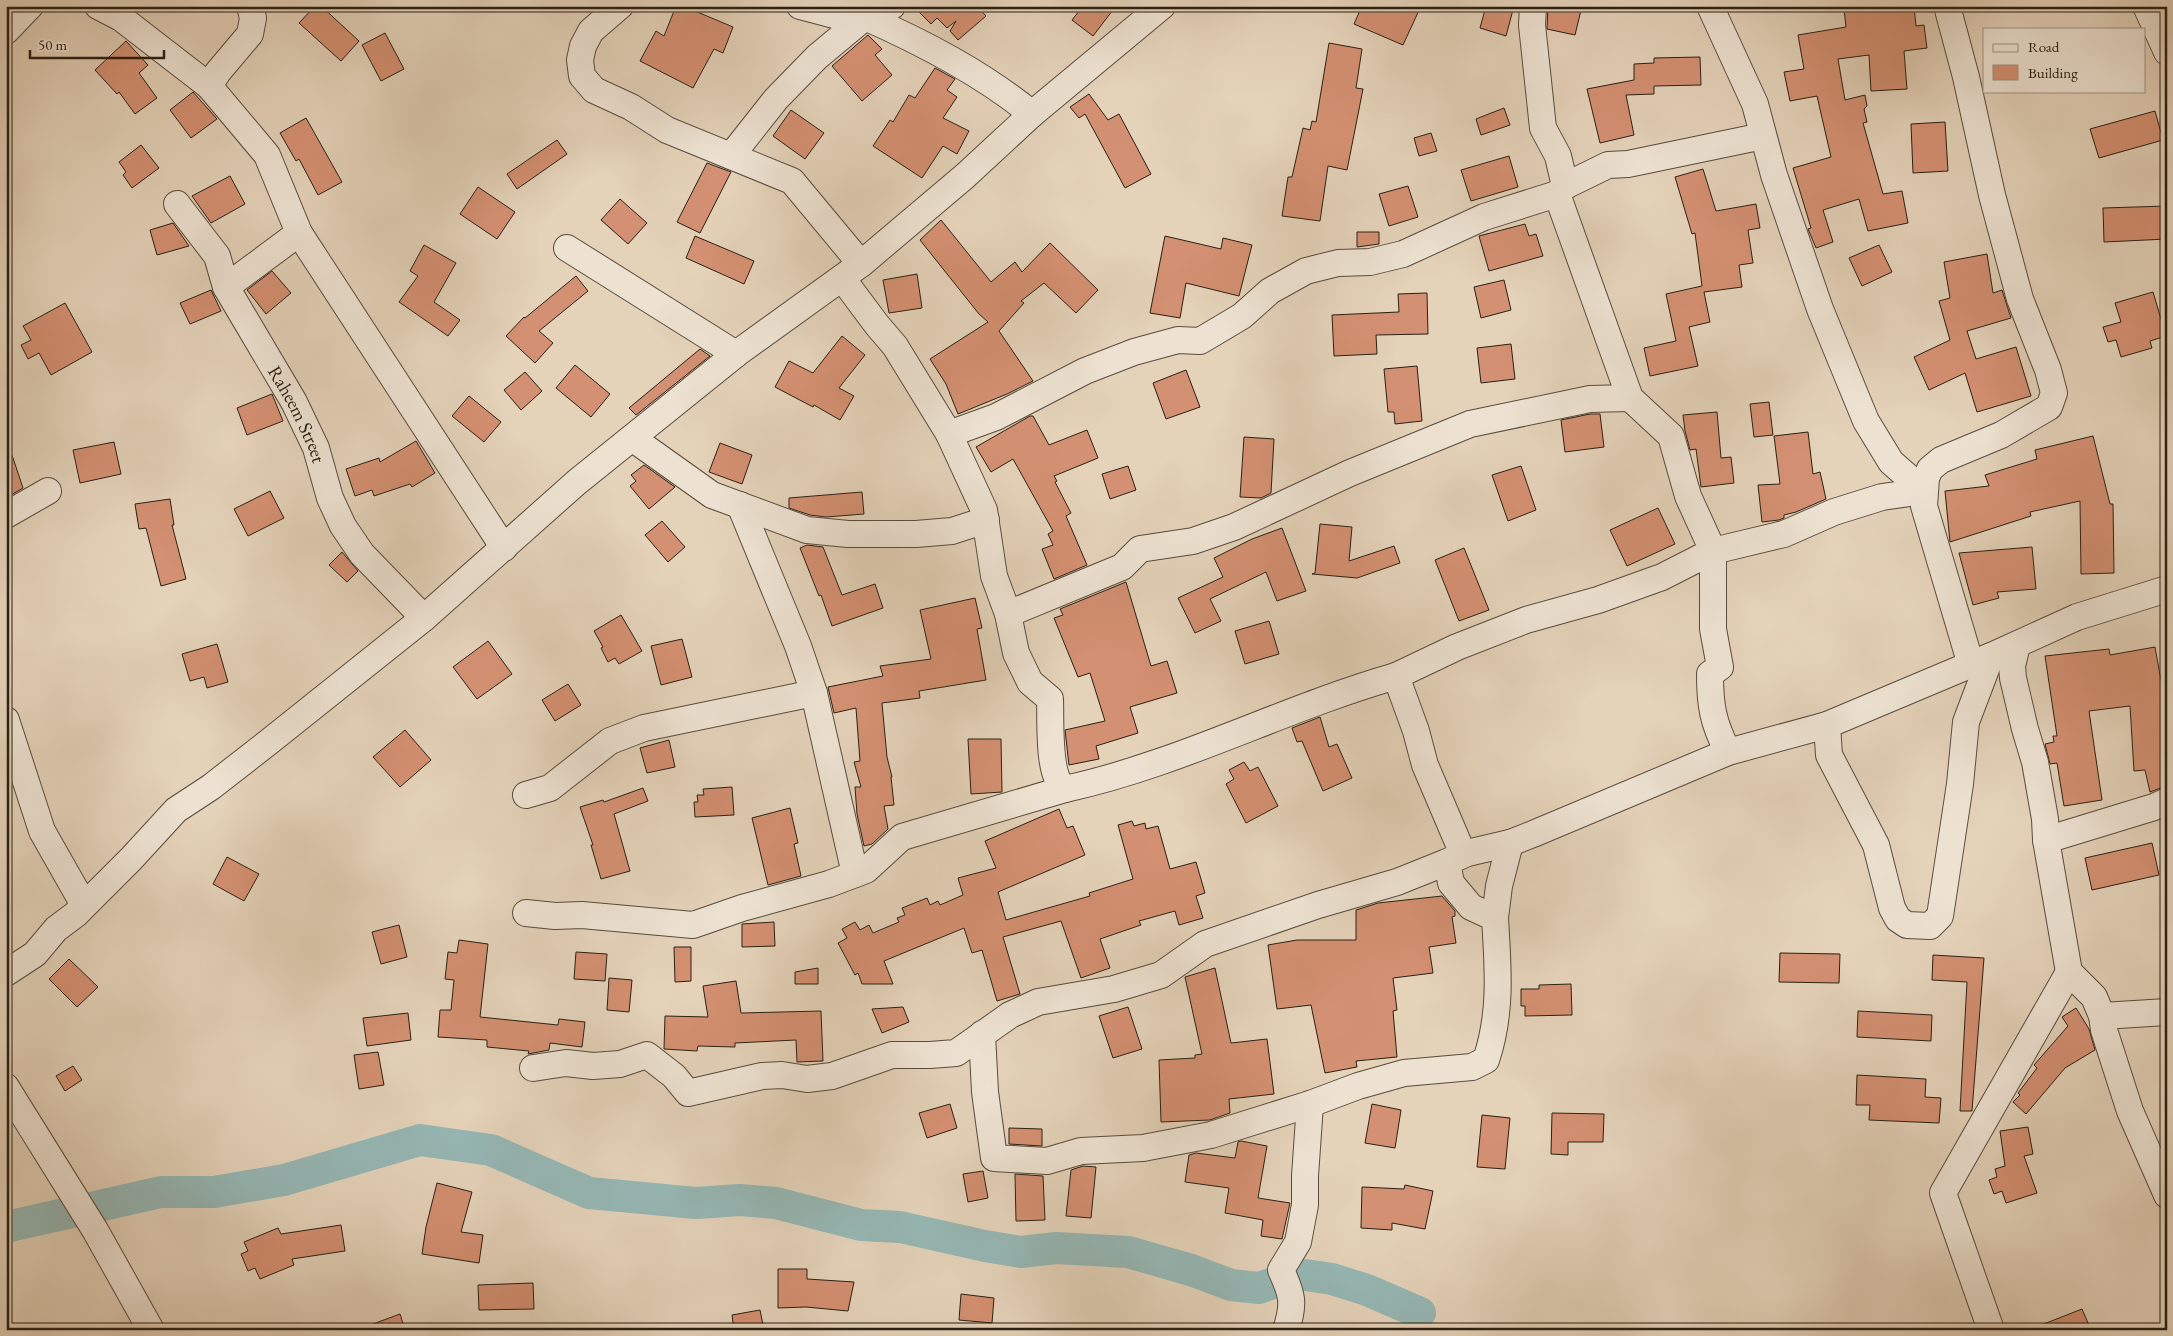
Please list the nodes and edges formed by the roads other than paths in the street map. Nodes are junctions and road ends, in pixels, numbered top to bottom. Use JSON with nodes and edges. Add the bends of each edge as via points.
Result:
{"nodes":[{"id":1,"x":30,"y":6,"type":"edge"},
{"id":2,"x":98,"y":6,"type":"edge"},
{"id":3,"x":250,"y":6,"type":"edge"},
{"id":4,"x":620,"y":6,"type":"edge"},
{"id":5,"x":800,"y":6,"type":"edge"},
{"id":6,"x":892,"y":6,"type":"edge"},
{"id":7,"x":1162,"y":6,"type":"edge"},
{"id":8,"x":1532,"y":6,"type":"edge"},
{"id":9,"x":1710,"y":6,"type":"edge"},
{"id":10,"x":1947,"y":6,"type":"edge"},
{"id":11,"x":2146,"y":6,"type":"edge"},
{"id":12,"x":127,"y":12,"type":"edge"},
{"id":13,"x":865,"y":17,"type":"junction"},
{"id":14,"x":6,"y":31,"type":"edge"},
{"id":15,"x":2167,"y":52,"type":"edge"},
{"id":16,"x":209,"y":86,"type":"junction"},
{"id":17,"x":1032,"y":114,"type":"junction"},
{"id":18,"x":1763,"y":136,"type":"junction"},
{"id":19,"x":732,"y":156,"type":"junction"},
{"id":20,"x":1561,"y":190,"type":"junction"},
{"id":21,"x":177,"y":204,"type":"dead end"},
{"id":22,"x":299,"y":233,"type":"junction"},
{"id":23,"x":566,"y":248,"type":"dead end"},
{"id":24,"x":852,"y":271,"type":"junction"},
{"id":25,"x":226,"y":287,"type":"junction"},
{"id":26,"x":736,"y":354,"type":"junction"},
{"id":27,"x":1630,"y":398,"type":"junction"},
{"id":28,"x":948,"y":434,"type":"junction"},
{"id":29,"x":632,"y":438,"type":"junction"},
{"id":30,"x":48,"y":491,"type":"dead end"},
{"id":31,"x":1924,"y":491,"type":"junction"},
{"id":32,"x":740,"y":505,"type":"junction"},
{"id":33,"x":6,"y":515,"type":"edge"},
{"id":34,"x":986,"y":520,"type":"junction"},
{"id":35,"x":504,"y":548,"type":"junction"},
{"id":36,"x":1713,"y":550,"type":"junction"},
{"id":37,"x":2167,"y":589,"type":"edge"},
{"id":38,"x":1008,"y":614,"type":"junction"},
{"id":39,"x":424,"y":618,"type":"junction"},
{"id":40,"x":2017,"y":644,"type":"junction"},
{"id":41,"x":1981,"y":661,"type":"junction"},
{"id":42,"x":1396,"y":676,"type":"junction"},
{"id":43,"x":814,"y":693,"type":"junction"},
{"id":44,"x":6,"y":720,"type":"edge"},
{"id":45,"x":1827,"y":725,"type":"junction"},
{"id":46,"x":1728,"y":752,"type":"junction"},
{"id":47,"x":1065,"y":789,"type":"junction"},
{"id":48,"x":526,"y":795,"type":"dead end"},
{"id":49,"x":2167,"y":802,"type":"edge"},
{"id":50,"x":2046,"y":840,"type":"junction"},
{"id":51,"x":1510,"y":843,"type":"junction"},
{"id":52,"x":1455,"y":858,"type":"junction"},
{"id":53,"x":855,"y":874,"type":"junction"},
{"id":54,"x":84,"y":905,"type":"junction"},
{"id":55,"x":526,"y":913,"type":"dead end"},
{"id":56,"x":1494,"y":918,"type":"junction"},
{"id":57,"x":6,"y":972,"type":"edge"},
{"id":58,"x":2069,"y":972,"type":"junction"},
{"id":59,"x":2167,"y":1012,"type":"edge"},
{"id":60,"x":2102,"y":1016,"type":"junction"},
{"id":61,"x":982,"y":1034,"type":"junction"},
{"id":62,"x":533,"y":1068,"type":"dead end"},
{"id":63,"x":6,"y":1087,"type":"edge"},
{"id":64,"x":1310,"y":1104,"type":"junction"},
{"id":65,"x":2167,"y":1195,"type":"edge"},
{"id":66,"x":151,"y":1330,"type":"edge"},
{"id":67,"x":1286,"y":1330,"type":"edge"},
{"id":68,"x":1991,"y":1330,"type":"edge"}],
"edges":[{"from":1,"to":14,"type":"street"},
{"from":2,"to":12,"type":"street"},
{"from":3,"to":16,"type":"street","via":[[253,18],[250,34]]},
{"from":4,"to":19,"type":"street","via":[[591,31],[580,60],[582,76],[594,90],[667,130]]},
{"from":5,"to":13,"type":"street","via":[[849,19]]},
{"from":6,"to":13,"type":"street","via":[[877,16]]},
{"from":7,"to":17,"type":"street"},
{"from":8,"to":20,"type":"street","via":[[1543,128],[1558,156]]},
{"from":9,"to":18,"type":"street","via":[[1755,104]]},
{"from":10,"to":31,"type":"street","via":[[2020,299],[2054,393],[2049,407],[2031,419],[1941,460],[1930,470]]},
{"from":11,"to":15,"type":"street"},
{"from":12,"to":16,"type":"street"},
{"from":13,"to":17,"type":"street","via":[[908,36],[966,69]]},
{"from":13,"to":19,"type":"street","via":[[817,57],[776,99]]},
{"from":16,"to":22,"type":"street","via":[[267,155]]},
{"from":17,"to":24,"type":"street","via":[[965,176]]},
{"from":18,"to":20,"type":"street","via":[[1628,164],[1608,165]]},
{"from":18,"to":31,"type":"street","via":[[1820,309],[1866,421],[1891,462]]},
{"from":19,"to":24,"type":"street","via":[[792,182]]},
{"from":20,"to":27,"type":"street"},
{"from":20,"to":28,"type":"street","via":[[1484,218],[1403,254],[1306,271],[1270,291],[1242,316],[1200,341],[1178,340],[1134,352],[1085,371],[996,417]]},
{"from":21,"to":25,"type":"street","name":"Raheem Street","via":[[216,256]]},
{"from":22,"to":25,"type":"street"},
{"from":22,"to":35,"type":"street"},
{"from":23,"to":26,"type":"street"},
{"from":24,"to":26,"type":"street"},
{"from":24,"to":28,"type":"street","via":[[877,325],[895,346]]},
{"from":25,"to":39,"type":"street","name":"Raheem Street","via":[[294,402],[316,448],[330,498],[343,526],[362,554]]},
{"from":26,"to":29,"type":"street"},
{"from":27,"to":36,"type":"street","via":[[1671,436],[1688,496]]},
{"from":27,"to":38,"type":"street","via":[[1590,399],[1470,424],[1350,473],[1234,527],[1193,541],[1140,549],[1122,566]]},
{"from":28,"to":34,"type":"street"},
{"from":29,"to":32,"type":"street","via":[[712,495]]},
{"from":29,"to":35,"type":"street"},
{"from":30,"to":33,"type":"street"},
{"from":31,"to":36,"type":"street","via":[[1882,497],[1834,512],[1784,534]]},
{"from":31,"to":41,"type":"street","via":[[1924,506]]},
{"from":32,"to":34,"type":"street","via":[[807,530],[848,534],[952,531]]},
{"from":32,"to":43,"type":"street"},
{"from":34,"to":38,"type":"street","via":[[994,576]]},
{"from":35,"to":39,"type":"street"},
{"from":36,"to":42,"type":"street","via":[[1662,577],[1598,600],[1526,620],[1457,647]]},
{"from":36,"to":46,"type":"street","via":[[1713,629],[1720,667],[1710,674],[1710,706]]},
{"from":37,"to":40,"type":"street","via":[[2077,617]]},
{"from":38,"to":47,"type":"street","via":[[1016,653],[1030,682],[1050,700],[1056,776]]},
{"from":39,"to":54,"type":"street","via":[[211,787],[176,810]]},
{"from":40,"to":41,"type":"street"},
{"from":40,"to":50,"type":"street","via":[[2013,678],[2035,762]]},
{"from":41,"to":45,"type":"street"},
{"from":41,"to":45,"type":"street","via":[[1966,722],[1940,916],[1930,926],[1907,925],[1898,919],[1892,908],[1876,845],[1829,755]]},
{"from":42,"to":47,"type":"street","via":[[1352,688],[1165,760]]},
{"from":42,"to":52,"type":"street"},
{"from":43,"to":48,"type":"street","via":[[644,728],[610,741],[550,788]]},
{"from":43,"to":53,"type":"street"},
{"from":44,"to":54,"type":"street","via":[[42,831]]},
{"from":45,"to":46,"type":"street"},
{"from":46,"to":51,"type":"street"},
{"from":47,"to":53,"type":"street","via":[[902,837],[866,870]]},
{"from":49,"to":50,"type":"street"},
{"from":50,"to":58,"type":"street"},
{"from":51,"to":52,"type":"street"},
{"from":51,"to":56,"type":"street"},
{"from":52,"to":56,"type":"street","via":[[1451,883],[1471,907]]},
{"from":52,"to":61,"type":"street","via":[[1397,882],[1205,944],[1161,975],[1114,989],[1038,1002],[1010,1014]]},
{"from":53,"to":55,"type":"street","via":[[693,925]]},
{"from":54,"to":57,"type":"street","via":[[34,954]]},
{"from":56,"to":64,"type":"street","via":[[1498,1003],[1494,1037],[1486,1060],[1472,1068],[1404,1072]]},
{"from":58,"to":60,"type":"street","via":[[2094,997]]},
{"from":58,"to":68,"type":"street","via":[[1943,1193]]},
{"from":59,"to":60,"type":"street"},
{"from":60,"to":65,"type":"street","via":[[2130,1111]]},
{"from":61,"to":62,"type":"street","via":[[956,1053],[892,1055],[832,1076],[807,1079],[762,1076],[688,1093],[674,1076],[647,1055],[620,1064],[566,1063]]},
{"from":61,"to":64,"type":"street","via":[[985,1092],[994,1158],[1046,1161],[1080,1150],[1143,1148],[1211,1135]]},
{"from":63,"to":66,"type":"street","via":[[95,1230]]},
{"from":64,"to":67,"type":"street","via":[[1305,1205],[1298,1242],[1281,1270],[1292,1294]]}]}
